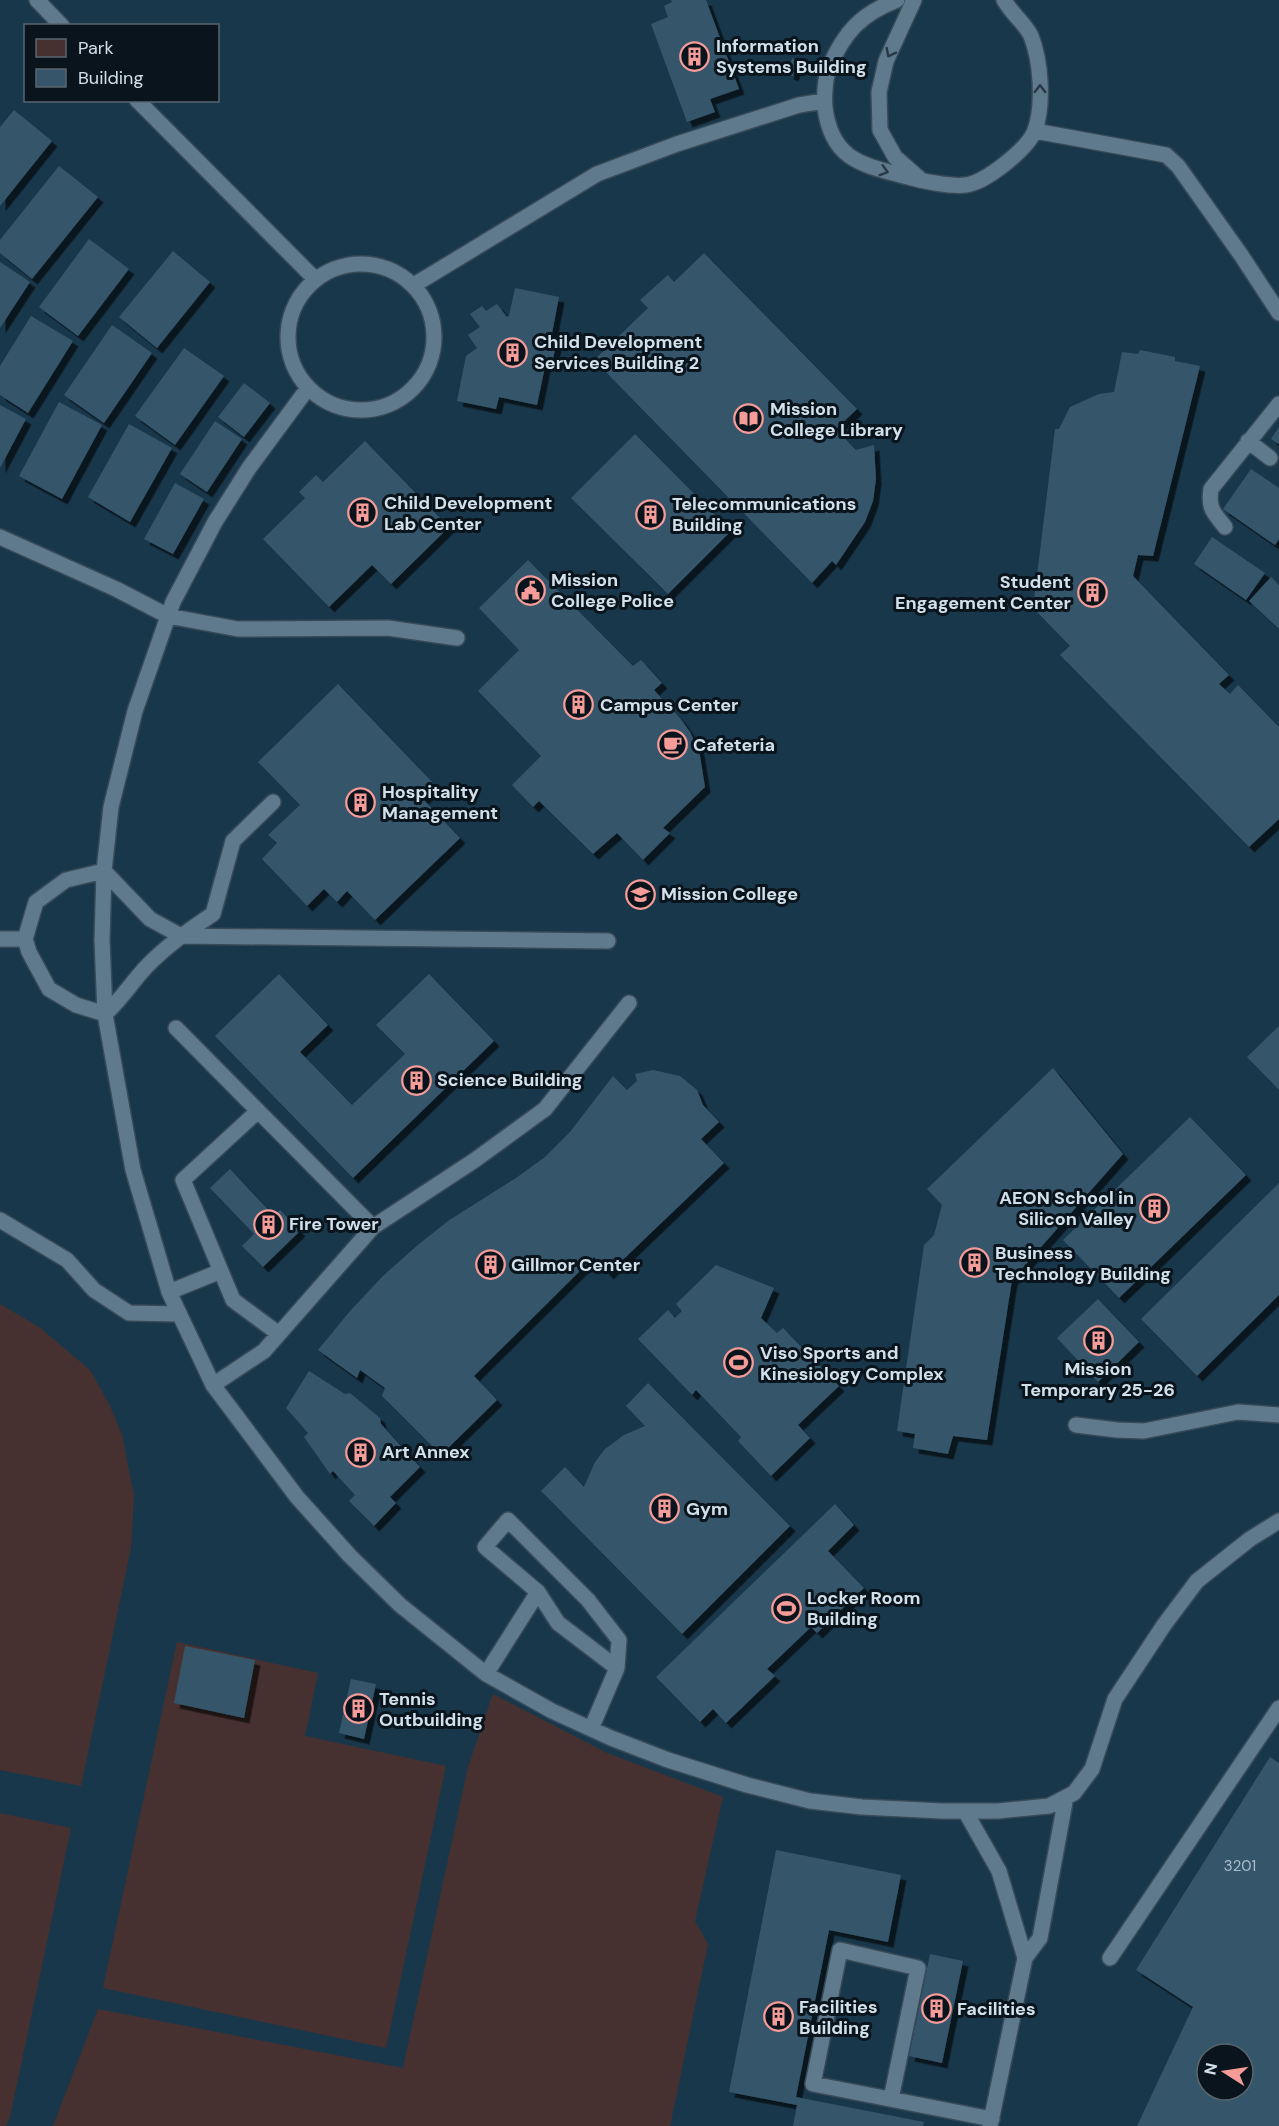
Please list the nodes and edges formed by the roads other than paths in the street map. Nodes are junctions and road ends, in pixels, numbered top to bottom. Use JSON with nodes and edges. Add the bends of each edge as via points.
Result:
{"nodes":[{"id":1,"x":37,"y":0,"type":"edge"},
{"id":2,"x":897,"y":0,"type":"edge"},
{"id":3,"x":914,"y":0,"type":"edge"},
{"id":4,"x":1004,"y":0,"type":"edge"},
{"id":5,"x":60,"y":24,"type":"edge"},
{"id":6,"x":824,"y":101,"type":"junction"},
{"id":7,"x":139,"y":102,"type":"edge"},
{"id":8,"x":1035,"y":131,"type":"junction"},
{"id":9,"x":922,"y":181,"type":"junction"},
{"id":10,"x":315,"y":279,"type":"junction"},
{"id":11,"x":414,"y":285,"type":"junction"},
{"id":12,"x":1279,"y":313,"type":"edge"},
{"id":13,"x":308,"y":388,"type":"junction"},
{"id":14,"x":1279,"y":404,"type":"edge"},
{"id":15,"x":1248,"y":441,"type":"junction"},
{"id":16,"x":1270,"y":458,"type":"dead end"},
{"id":17,"x":1225,"y":527,"type":"dead end"},
{"id":18,"x":0,"y":537,"type":"edge"},
{"id":19,"x":168,"y":616,"type":"junction"},
{"id":20,"x":457,"y":638,"type":"dead end"},
{"id":21,"x":273,"y":802,"type":"dead end"},
{"id":22,"x":104,"y":871,"type":"junction"},
{"id":23,"x":181,"y":936,"type":"junction"},
{"id":24,"x":0,"y":939,"type":"edge"},
{"id":25,"x":25,"y":939,"type":"junction"},
{"id":26,"x":608,"y":941,"type":"dead end"},
{"id":27,"x":628,"y":1003,"type":"dead end"},
{"id":28,"x":105,"y":1014,"type":"junction"},
{"id":29,"x":176,"y":1028,"type":"dead end"},
{"id":30,"x":258,"y":1111,"type":"junction"},
{"id":31,"x":0,"y":1220,"type":"edge"},
{"id":32,"x":373,"y":1227,"type":"junction"},
{"id":33,"x":221,"y":1271,"type":"junction"},
{"id":34,"x":169,"y":1292,"type":"junction"},
{"id":35,"x":178,"y":1314,"type":"junction"},
{"id":36,"x":279,"y":1334,"type":"junction"},
{"id":37,"x":213,"y":1386,"type":"junction"},
{"id":38,"x":1279,"y":1415,"type":"edge"},
{"id":39,"x":1076,"y":1425,"type":"dead end"},
{"id":40,"x":1279,"y":1521,"type":"edge"},
{"id":41,"x":538,"y":1592,"type":"junction"},
{"id":42,"x":617,"y":1668,"type":"junction"},
{"id":43,"x":486,"y":1674,"type":"junction"},
{"id":44,"x":1279,"y":1708,"type":"edge"},
{"id":45,"x":591,"y":1729,"type":"junction"},
{"id":46,"x":1066,"y":1797,"type":"junction"},
{"id":47,"x":965,"y":1811,"type":"junction"},
{"id":48,"x":1025,"y":1958,"type":"junction"},
{"id":49,"x":1110,"y":1958,"type":"dead end"},
{"id":50,"x":891,"y":2099,"type":"junction"},
{"id":51,"x":991,"y":2122,"type":"edge"}],
"edges":[{"from":1,"to":5,"type":"lane"},
{"from":2,"to":6,"type":"lane","via":[[867,15],[843,39],[827,74]]},
{"from":3,"to":9,"type":"lane","one_way":true,"via":[[885,62],[879,92],[880,130],[895,157]]},
{"from":8,"to":4,"type":"lane","one_way":true,"via":[[1039,62],[1030,34]]},
{"from":6,"to":9,"type":"lane","one_way":true,"via":[[834,142],[852,158]]},
{"from":6,"to":11,"type":"lane","via":[[677,144],[597,174]]},
{"from":7,"to":10,"type":"lane"},
{"from":8,"to":9,"type":"lane","via":[[1015,156],[991,176],[966,185]]},
{"from":8,"to":12,"type":"lane","via":[[1166,155],[1179,166]]},
{"from":10,"to":11,"type":"lane","via":[[333,268],[354,263],[376,264],[397,272]]},
{"from":10,"to":13,"type":"lane","via":[[296,305],[288,345],[295,368]]},
{"from":11,"to":13,"type":"lane","via":[[428,303],[434,325],[434,348],[427,369],[414,388],[396,402],[373,410],[349,410],[327,402]]},
{"from":13,"to":19,"type":"lane","via":[[215,522]]},
{"from":14,"to":15,"type":"lane"},
{"from":15,"to":16,"type":"lane"},
{"from":15,"to":17,"type":"lane","via":[[1211,489],[1211,509]]},
{"from":18,"to":19,"type":"lane"},
{"from":19,"to":20,"type":"lane","via":[[238,629],[388,628]]},
{"from":19,"to":22,"type":"lane","via":[[135,711],[111,807]]},
{"from":21,"to":23,"type":"lane","via":[[233,841],[213,914]]},
{"from":22,"to":23,"type":"lane","via":[[150,919]]},
{"from":22,"to":25,"type":"lane","via":[[66,880],[36,902]]},
{"from":22,"to":28,"type":"lane"},
{"from":23,"to":26,"type":"lane"},
{"from":23,"to":28,"type":"lane","via":[[150,963]]},
{"from":24,"to":25,"type":"lane"},
{"from":25,"to":28,"type":"lane","via":[[49,989],[76,1005]]},
{"from":27,"to":32,"type":"lane","via":[[545,1109]]},
{"from":28,"to":34,"type":"lane","via":[[133,1170]]},
{"from":29,"to":30,"type":"lane"},
{"from":30,"to":32,"type":"lane"},
{"from":30,"to":33,"type":"lane","via":[[183,1180]]},
{"from":31,"to":35,"type":"lane","via":[[67,1260],[94,1290],[129,1313]]},
{"from":32,"to":36,"type":"lane"},
{"from":33,"to":34,"type":"lane"},
{"from":33,"to":36,"type":"lane","via":[[233,1300]]},
{"from":34,"to":35,"type":"lane"},
{"from":35,"to":37,"type":"lane"},
{"from":36,"to":37,"type":"lane","via":[[264,1351]]},
{"from":37,"to":43,"type":"lane","via":[[297,1497],[350,1556],[400,1605]]},
{"from":38,"to":39,"type":"lane","via":[[1238,1412],[1144,1431]]},
{"from":40,"to":46,"type":"lane","via":[[1197,1581],[1114,1699],[1092,1769],[1074,1793]]},
{"from":41,"to":42,"type":"lane","via":[[558,1623]]},
{"from":41,"to":42,"type":"lane","via":[[485,1547],[508,1520],[588,1599],[619,1640]]},
{"from":41,"to":43,"type":"lane"},
{"from":42,"to":45,"type":"lane"},
{"from":43,"to":45,"type":"lane"},
{"from":44,"to":49,"type":"lane"},
{"from":45,"to":47,"type":"lane","via":[[668,1760],[810,1801]]},
{"from":46,"to":47,"type":"lane","via":[[1048,1806]]},
{"from":46,"to":48,"type":"lane","via":[[1040,1938]]},
{"from":47,"to":48,"type":"lane","via":[[999,1871]]},
{"from":48,"to":51,"type":"lane"},
{"from":50,"to":50,"type":"lane","via":[[813,2084],[840,1950],[918,1968]]},
{"from":50,"to":51,"type":"lane"}]}
